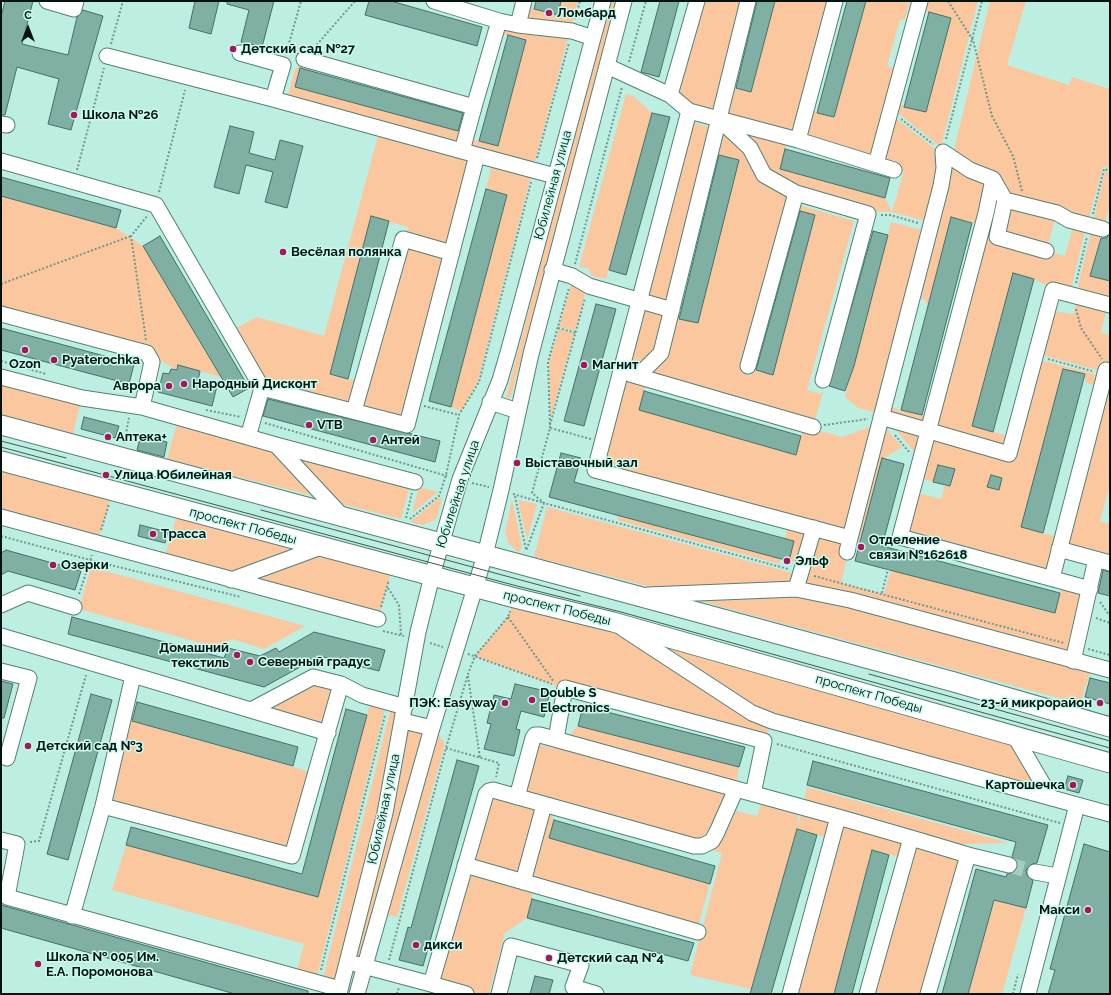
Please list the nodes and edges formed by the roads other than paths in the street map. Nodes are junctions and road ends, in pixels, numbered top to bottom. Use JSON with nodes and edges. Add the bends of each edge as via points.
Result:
{"nodes":[{"id":1,"x":47,"y":1,"type":"edge"},
{"id":2,"x":76,"y":1,"type":"edge"},
{"id":3,"x":524,"y":1,"type":"edge"},
{"id":4,"x":603,"y":1,"type":"edge"},
{"id":5,"x":624,"y":1,"type":"edge"},
{"id":6,"x":697,"y":1,"type":"edge"},
{"id":7,"x":748,"y":1,"type":"edge"},
{"id":8,"x":835,"y":1,"type":"edge"},
{"id":9,"x":920,"y":1,"type":"edge"},
{"id":10,"x":441,"y":2,"type":"edge"},
{"id":11,"x":499,"y":21,"type":"junction"},
{"id":12,"x":518,"y":25,"type":"junction"},
{"id":13,"x":593,"y":38,"type":"junction"},
{"id":14,"x":240,"y":53,"type":"dead end"},
{"id":15,"x":107,"y":56,"type":"road end"},
{"id":16,"x":304,"y":59,"type":"road end"},
{"id":17,"x":608,"y":66,"type":"junction"},
{"id":18,"x":670,"y":96,"type":"junction"},
{"id":19,"x":273,"y":99,"type":"junction"},
{"id":20,"x":474,"y":106,"type":"junction"},
{"id":21,"x":689,"y":111,"type":"junction"},
{"id":22,"x":718,"y":119,"type":"junction"},
{"id":23,"x":798,"y":140,"type":"junction"},
{"id":24,"x":462,"y":151,"type":"junction"},
{"id":25,"x":477,"y":155,"type":"junction"},
{"id":26,"x":1,"y":161,"type":"edge"},
{"id":27,"x":876,"y":164,"type":"junction"},
{"id":28,"x":894,"y":170,"type":"dead end"},
{"id":29,"x":555,"y":176,"type":"junction"},
{"id":30,"x":993,"y":179,"type":"junction"},
{"id":31,"x":796,"y":193,"type":"junction"},
{"id":32,"x":1005,"y":200,"type":"junction"},
{"id":33,"x":1096,"y":230,"type":"road end"},
{"id":34,"x":1046,"y":251,"type":"dead end"},
{"id":35,"x":452,"y":253,"type":"junction"},
{"id":36,"x":552,"y":270,"type":"junction"},
{"id":37,"x":639,"y":299,"type":"junction"},
{"id":38,"x":1110,"y":305,"type":"edge"},
{"id":39,"x":672,"y":310,"type":"junction"},
{"id":40,"x":1,"y":314,"type":"edge"},
{"id":41,"x":748,"y":366,"type":"dead end"},
{"id":42,"x":620,"y":371,"type":"junction"},
{"id":43,"x":1107,"y":372,"type":"edge"},
{"id":44,"x":638,"y":376,"type":"junction"},
{"id":45,"x":1,"y":377,"type":"edge"},
{"id":46,"x":822,"y":380,"type":"dead end"},
{"id":47,"x":262,"y":388,"type":"junction"},
{"id":48,"x":490,"y":402,"type":"junction"},
{"id":49,"x":136,"y":410,"type":"junction"},
{"id":50,"x":354,"y":411,"type":"junction"},
{"id":51,"x":518,"y":411,"type":"junction"},
{"id":52,"x":881,"y":418,"type":"junction"},
{"id":53,"x":1,"y":425,"type":"edge"},
{"id":54,"x":813,"y":427,"type":"road end"},
{"id":55,"x":928,"y":432,"type":"junction"},
{"id":56,"x":248,"y":437,"type":"junction"},
{"id":57,"x":276,"y":445,"type":"junction"},
{"id":58,"x":1,"y":461,"type":"edge"},
{"id":59,"x":415,"y":482,"type":"dead end"},
{"id":60,"x":1,"y":517,"type":"edge"},
{"id":61,"x":344,"y":518,"type":"junction"},
{"id":62,"x":814,"y":528,"type":"junction"},
{"id":63,"x":441,"y":543,"type":"junction"},
{"id":64,"x":321,"y":547,"type":"junction"},
{"id":65,"x":1059,"y":549,"type":"junction"},
{"id":66,"x":485,"y":555,"type":"junction"},
{"id":67,"x":1103,"y":561,"type":"edge"},
{"id":68,"x":432,"y":576,"type":"junction"},
{"id":69,"x":1052,"y":578,"type":"junction"},
{"id":70,"x":231,"y":580,"type":"junction"},
{"id":71,"x":476,"y":588,"type":"junction"},
{"id":72,"x":796,"y":589,"type":"junction"},
{"id":73,"x":1090,"y":589,"type":"junction"},
{"id":74,"x":638,"y":596,"type":"junction"},
{"id":75,"x":1,"y":605,"type":"edge"},
{"id":76,"x":74,"y":607,"type":"road end"},
{"id":77,"x":613,"y":622,"type":"junction"},
{"id":78,"x":378,"y":624,"type":"road end"},
{"id":79,"x":1,"y":636,"type":"edge"},
{"id":80,"x":1073,"y":661,"type":"junction"},
{"id":81,"x":1110,"y":670,"type":"edge"},
{"id":82,"x":1,"y":671,"type":"edge"},
{"id":83,"x":133,"y":676,"type":"junction"},
{"id":84,"x":341,"y":684,"type":"junction"},
{"id":85,"x":251,"y":710,"type":"junction"},
{"id":86,"x":404,"y":714,"type":"junction"},
{"id":87,"x":1110,"y":727,"type":"edge"},
{"id":88,"x":432,"y":728,"type":"junction"},
{"id":89,"x":328,"y":733,"type":"junction"},
{"id":90,"x":1014,"y":735,"type":"junction"},
{"id":91,"x":556,"y":739,"type":"junction"},
{"id":92,"x":1,"y":756,"type":"edge"},
{"id":93,"x":1110,"y":763,"type":"edge"},
{"id":94,"x":736,"y":789,"type":"junction"},
{"id":95,"x":753,"y":794,"type":"junction"},
{"id":96,"x":517,"y":797,"type":"junction"},
{"id":97,"x":1051,"y":798,"type":"junction"},
{"id":98,"x":544,"y":805,"type":"junction"},
{"id":99,"x":1077,"y":805,"type":"junction"},
{"id":100,"x":103,"y":806,"type":"junction"},
{"id":101,"x":1110,"y":814,"type":"edge"},
{"id":102,"x":838,"y":817,"type":"junction"},
{"id":103,"x":911,"y":838,"type":"junction"},
{"id":104,"x":1,"y":840,"type":"edge"},
{"id":105,"x":968,"y":855,"type":"junction"},
{"id":106,"x":465,"y":865,"type":"junction"},
{"id":107,"x":1009,"y":865,"type":"tunnel mouth"},
{"id":108,"x":1035,"y":872,"type":"tunnel mouth"},
{"id":109,"x":1057,"y":876,"type":"junction"},
{"id":110,"x":523,"y":882,"type":"junction"},
{"id":111,"x":72,"y":916,"type":"junction"},
{"id":112,"x":698,"y":932,"type":"dead end"},
{"id":113,"x":347,"y":962,"type":"junction"},
{"id":114,"x":365,"y":967,"type":"junction"},
{"id":115,"x":439,"y":988,"type":"edge"},
{"id":116,"x":339,"y":992,"type":"edge"},
{"id":117,"x":358,"y":994,"type":"edge"},
{"id":118,"x":466,"y":994,"type":"edge"},
{"id":119,"x":499,"y":994,"type":"edge"},
{"id":120,"x":596,"y":994,"type":"edge"},
{"id":121,"x":790,"y":994,"type":"edge"},
{"id":122,"x":867,"y":994,"type":"edge"},
{"id":123,"x":928,"y":994,"type":"edge"},
{"id":124,"x":1028,"y":994,"type":"edge"}],
"edges":[{"from":1,"to":2,"type":"street","via":[[74,9]]},
{"from":3,"to":12,"type":"street"},
{"from":4,"to":13,"type":"street","name":"Юбилейная улица"},
{"from":5,"to":17,"type":"street","name":"Юбилейная улица"},
{"from":6,"to":18,"type":"street"},
{"from":7,"to":22,"type":"street"},
{"from":8,"to":23,"type":"street"},
{"from":9,"to":27,"type":"street"},
{"from":10,"to":11,"type":"street"},
{"from":11,"to":12,"type":"street"},
{"from":11,"to":20,"type":"street"},
{"from":12,"to":13,"type":"street","via":[[572,31]]},
{"from":13,"to":29,"type":"street","name":"Юбилейная улица"},
{"from":14,"to":19,"type":"street","via":[[283,65]]},
{"from":15,"to":19,"type":"street"},
{"from":16,"to":20,"type":"street"},
{"from":17,"to":18,"type":"street"},
{"from":17,"to":36,"type":"street","name":"Юбилейная улица"},
{"from":18,"to":21,"type":"street"},
{"from":19,"to":24,"type":"street"},
{"from":20,"to":24,"type":"street"},
{"from":21,"to":22,"type":"street"},
{"from":21,"to":37,"type":"street"},
{"from":22,"to":23,"type":"street"},
{"from":22,"to":31,"type":"street","via":[[750,148],[764,175]]},
{"from":22,"to":39,"type":"street"},
{"from":23,"to":27,"type":"street"},
{"from":24,"to":25,"type":"street"},
{"from":25,"to":29,"type":"street"},
{"from":25,"to":35,"type":"street"},
{"from":26,"to":47,"type":"street","via":[[156,205]]},
{"from":27,"to":28,"type":"street"},
{"from":29,"to":48,"type":"street","name":"Юбилейная улица","via":[[509,349]]},
{"from":30,"to":32,"type":"street"},
{"from":30,"to":52,"type":"street","via":[[970,170],[943,152],[941,186]]},
{"from":30,"to":55,"type":"street"},
{"from":31,"to":41,"type":"street"},
{"from":31,"to":46,"type":"street","via":[[868,214]]},
{"from":32,"to":33,"type":"street","via":[[1057,213]]},
{"from":32,"to":34,"type":"street","via":[[997,237]]},
{"from":35,"to":50,"type":"street","via":[[403,239]]},
{"from":35,"to":50,"type":"street","via":[[408,425]]},
{"from":36,"to":37,"type":"street","via":[[572,276],[589,286]]},
{"from":36,"to":51,"type":"street","name":"Юбилейная улица"},
{"from":37,"to":39,"type":"street"},
{"from":37,"to":42,"type":"street"},
{"from":38,"to":55,"type":"street","via":[[1054,290],[1009,454]]},
{"from":39,"to":44,"type":"street","via":[[661,353]]},
{"from":40,"to":49,"type":"street","via":[[147,353],[152,362]]},
{"from":42,"to":44,"type":"street"},
{"from":42,"to":62,"type":"street","via":[[595,470]]},
{"from":43,"to":65,"type":"street"},
{"from":44,"to":54,"type":"street"},
{"from":45,"to":49,"type":"street"},
{"from":47,"to":50,"type":"street"},
{"from":47,"to":56,"type":"street"},
{"from":48,"to":51,"type":"street"},
{"from":48,"to":63,"type":"street","name":"Юбилейная улица","via":[[460,479]]},
{"from":49,"to":56,"type":"street"},
{"from":51,"to":66,"type":"street","name":"Юбилейная улица"},
{"from":52,"to":55,"type":"street"},
{"from":52,"to":62,"type":"street","via":[[849,545]]},
{"from":53,"to":61,"type":"main road"},
{"from":55,"to":69,"type":"street","via":[[900,537]]},
{"from":56,"to":57,"type":"street"},
{"from":57,"to":59,"type":"street"},
{"from":57,"to":61,"type":"street"},
{"from":58,"to":64,"type":"main road","name":"проспект Победы"},
{"from":60,"to":70,"type":"street"},
{"from":61,"to":63,"type":"main road"},
{"from":62,"to":72,"type":"street"},
{"from":63,"to":66,"type":"main road"},
{"from":63,"to":68,"type":"street","name":"Юбилейная улица"},
{"from":64,"to":68,"type":"main road","name":"проспект Победы"},
{"from":64,"to":70,"type":"street"},
{"from":65,"to":67,"type":"street"},
{"from":65,"to":69,"type":"street"},
{"from":66,"to":71,"type":"street","name":"Юбилейная улица"},
{"from":66,"to":74,"type":"main road"},
{"from":67,"to":73,"type":"street"},
{"from":68,"to":71,"type":"main road","name":"проспект Победы"},
{"from":68,"to":86,"type":"street","name":"Юбилейная улица"},
{"from":69,"to":73,"type":"street"},
{"from":70,"to":78,"type":"street"},
{"from":71,"to":77,"type":"main road","name":"проспект Победы"},
{"from":71,"to":88,"type":"street","name":"Юбилейная улица"},
{"from":72,"to":74,"type":"street"},
{"from":72,"to":80,"type":"street","via":[[850,600]]},
{"from":73,"to":80,"type":"street"},
{"from":74,"to":87,"type":"main road"},
{"from":75,"to":76,"type":"street","via":[[28,593]]},
{"from":77,"to":90,"type":"main road","name":"проспект Победы"},
{"from":77,"to":97,"type":"street","via":[[752,713],[772,721]]},
{"from":79,"to":83,"type":"street"},
{"from":80,"to":81,"type":"street"},
{"from":82,"to":92,"type":"street","via":[[29,678],[7,758]]},
{"from":83,"to":85,"type":"street"},
{"from":83,"to":100,"type":"street"},
{"from":84,"to":85,"type":"street","via":[[313,677]]},
{"from":84,"to":86,"type":"street","via":[[362,695],[389,702]]},
{"from":84,"to":89,"type":"street"},
{"from":85,"to":89,"type":"street"},
{"from":86,"to":88,"type":"street"},
{"from":86,"to":113,"type":"street","name":"Юбилейная улица","via":[[385,813]]},
{"from":88,"to":114,"type":"street","name":"Юбилейная улица"},
{"from":89,"to":100,"type":"street","via":[[292,856]]},
{"from":90,"to":93,"type":"main road","name":"проспект Победы"},
{"from":90,"to":97,"type":"street"},
{"from":91,"to":94,"type":"street"},
{"from":91,"to":95,"type":"street","via":[[565,688],[764,741]]},
{"from":91,"to":96,"type":"street","via":[[535,735]]},
{"from":94,"to":95,"type":"street"},
{"from":94,"to":98,"type":"street","via":[[712,841],[702,846],[694,846]]},
{"from":95,"to":102,"type":"street"},
{"from":96,"to":98,"type":"street"},
{"from":96,"to":106,"type":"street","via":[[489,790]]},
{"from":97,"to":99,"type":"street"},
{"from":98,"to":110,"type":"street"},
{"from":99,"to":101,"type":"street"},
{"from":99,"to":109,"type":"street"},
{"from":100,"to":111,"type":"street"},
{"from":102,"to":103,"type":"street"},
{"from":102,"to":121,"type":"street"},
{"from":103,"to":105,"type":"street"},
{"from":103,"to":122,"type":"street"},
{"from":104,"to":111,"type":"street","via":[[17,844],[7,897]]},
{"from":105,"to":107,"type":"street"},
{"from":105,"to":123,"type":"street"},
{"from":106,"to":110,"type":"street"},
{"from":106,"to":115,"type":"street"},
{"from":108,"to":109,"type":"street"},
{"from":109,"to":124,"type":"street"},
{"from":110,"to":112,"type":"street"},
{"from":111,"to":116,"type":"street","via":[[318,983]]},
{"from":113,"to":114,"type":"street"},
{"from":113,"to":116,"type":"street","name":"Юбилейная улица"},
{"from":114,"to":115,"type":"street"},
{"from":114,"to":117,"type":"street","name":"Юбилейная улица"},
{"from":115,"to":118,"type":"street"},
{"from":119,"to":120,"type":"street","via":[[511,946],[581,965],[573,987]]}]}
